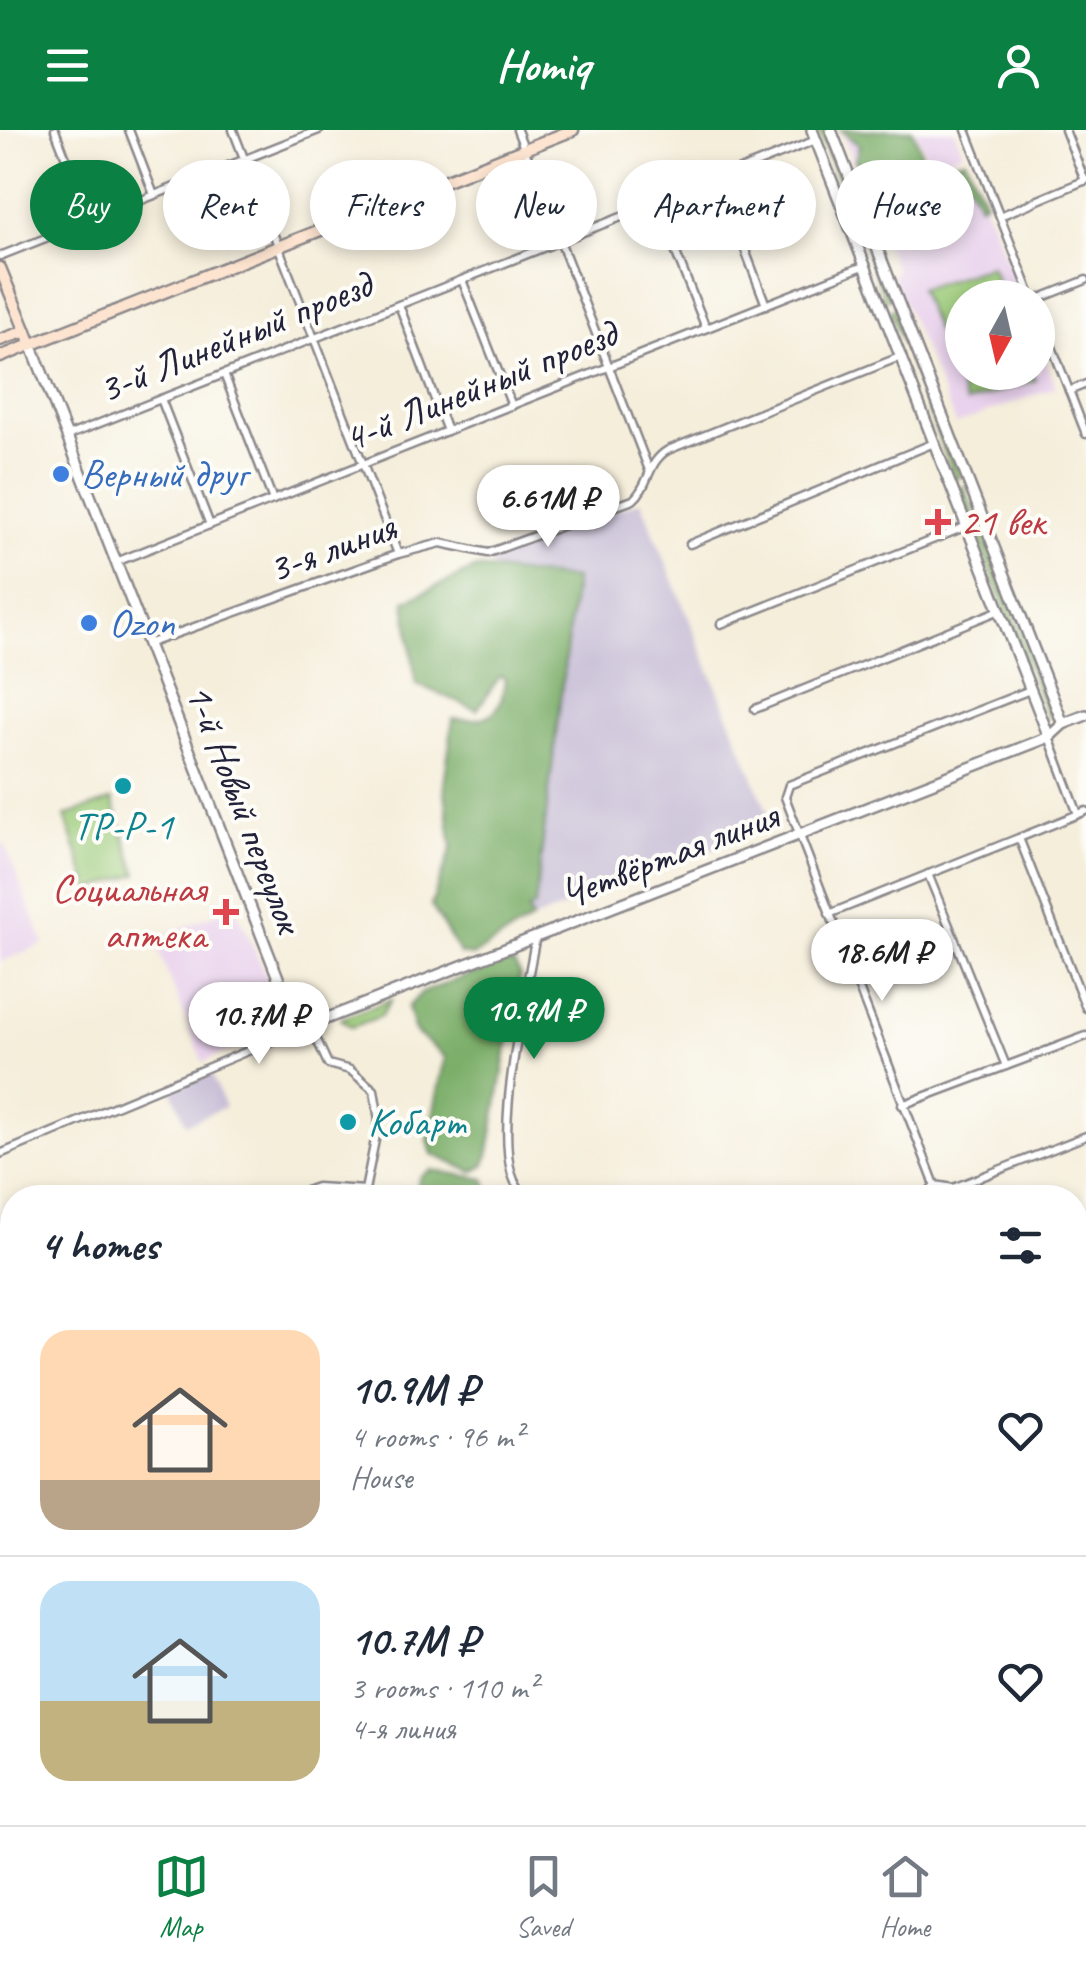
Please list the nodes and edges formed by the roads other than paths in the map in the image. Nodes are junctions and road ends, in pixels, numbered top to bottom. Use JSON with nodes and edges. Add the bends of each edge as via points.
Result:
{"nodes":[{"id":1,"x":55,"y":130,"type":"edge"},
{"id":2,"x":130,"y":130,"type":"edge"},
{"id":3,"x":233,"y":130,"type":"edge"},
{"id":4,"x":319,"y":130,"type":"edge"},
{"id":5,"x":517,"y":130,"type":"edge"},
{"id":6,"x":573,"y":130,"type":"edge"},
{"id":7,"x":831,"y":130,"type":"edge"},
{"id":8,"x":966,"y":130,"type":"edge"},
{"id":9,"x":1065,"y":130,"type":"edge"},
{"id":10,"x":814,"y":135,"type":"edge"},
{"id":11,"x":525,"y":150,"type":"junction"},
{"id":12,"x":245,"y":159,"type":"junction"},
{"id":13,"x":67,"y":160,"type":"edge"},
{"id":14,"x":529,"y":160,"type":"edge"},
{"id":15,"x":758,"y":160,"type":"edge"},
{"id":16,"x":1086,"y":180,"type":"edge"},
{"id":17,"x":154,"y":195,"type":"junction"},
{"id":18,"x":143,"y":199,"type":"edge"},
{"id":19,"x":1000,"y":216,"type":"junction"},
{"id":20,"x":290,"y":242,"type":"edge"},
{"id":21,"x":30,"y":244,"type":"edge"},
{"id":22,"x":269,"y":250,"type":"edge"},
{"id":23,"x":281,"y":250,"type":"edge"},
{"id":24,"x":536,"y":250,"type":"edge"},
{"id":25,"x":564,"y":250,"type":"edge"},
{"id":26,"x":675,"y":250,"type":"edge"},
{"id":27,"x":745,"y":250,"type":"edge"},
{"id":28,"x":0,"y":256,"type":"edge"},
{"id":29,"x":866,"y":265,"type":"junction"},
{"id":30,"x":0,"y":268,"type":"edge"},
{"id":31,"x":462,"y":280,"type":"junction"},
{"id":32,"x":1027,"y":280,"type":"edge"},
{"id":33,"x":1086,"y":280,"type":"edge"},
{"id":34,"x":1055,"y":291,"type":"edge"},
{"id":35,"x":899,"y":302,"type":"junction"},
{"id":36,"x":766,"y":304,"type":"junction"},
{"id":37,"x":399,"y":305,"type":"junction"},
{"id":38,"x":883,"y":309,"type":"junction"},
{"id":39,"x":706,"y":328,"type":"junction"},
{"id":40,"x":26,"y":331,"type":"junction"},
{"id":41,"x":314,"y":338,"type":"junction"},
{"id":42,"x":0,"y":340,"type":"edge"},
{"id":43,"x":31,"y":344,"type":"junction"},
{"id":44,"x":1055,"y":355,"type":"edge"},
{"id":45,"x":0,"y":356,"type":"edge"},
{"id":46,"x":902,"y":356,"type":"junction"},
{"id":47,"x":609,"y":367,"type":"junction"},
{"id":48,"x":224,"y":374,"type":"junction"},
{"id":49,"x":1086,"y":384,"type":"edge"},
{"id":50,"x":1069,"y":391,"type":"junction"},
{"id":51,"x":161,"y":399,"type":"junction"},
{"id":52,"x":512,"y":406,"type":"junction"},
{"id":53,"x":447,"y":431,"type":"junction"},
{"id":54,"x":1086,"y":434,"type":"edge"},
{"id":55,"x":67,"y":436,"type":"junction"},
{"id":56,"x":935,"y":443,"type":"junction"},
{"id":57,"x":363,"y":465,"type":"junction"},
{"id":58,"x":650,"y":471,"type":"junction"},
{"id":59,"x":968,"y":480,"type":"junction"},
{"id":60,"x":952,"y":486,"type":"junction"},
{"id":61,"x":273,"y":500,"type":"junction"},
{"id":62,"x":210,"y":526,"type":"junction"},
{"id":63,"x":967,"y":526,"type":"junction"},
{"id":64,"x":690,"y":544,"type":"dead end"},
{"id":65,"x":398,"y":554,"type":"junction"},
{"id":66,"x":116,"y":562,"type":"junction"},
{"id":67,"x":1000,"y":610,"type":"junction"},
{"id":68,"x":722,"y":624,"type":"dead end"},
{"id":69,"x":150,"y":644,"type":"junction"},
{"id":70,"x":1031,"y":690,"type":"junction"},
{"id":71,"x":755,"y":708,"type":"dead end"},
{"id":72,"x":1086,"y":715,"type":"edge"},
{"id":73,"x":1062,"y":724,"type":"junction"},
{"id":74,"x":1049,"y":737,"type":"junction"},
{"id":75,"x":1082,"y":812,"type":"edge"},
{"id":76,"x":801,"y":836,"type":"junction"},
{"id":77,"x":1019,"y":838,"type":"junction"},
{"id":78,"x":928,"y":874,"type":"junction"},
{"id":79,"x":828,"y":914,"type":"junction"},
{"id":80,"x":535,"y":940,"type":"junction"},
{"id":81,"x":1086,"y":1008,"type":"edge"},
{"id":82,"x":310,"y":1026,"type":"junction"},
{"id":83,"x":1086,"y":1036,"type":"edge"},
{"id":84,"x":1006,"y":1066,"type":"junction"},
{"id":85,"x":902,"y":1106,"type":"junction"},
{"id":86,"x":1086,"y":1136,"type":"edge"},
{"id":87,"x":0,"y":1154,"type":"edge"},
{"id":88,"x":366,"y":1185,"type":"edge"},
{"id":89,"x":517,"y":1185,"type":"edge"},
{"id":90,"x":936,"y":1185,"type":"edge"},
{"id":91,"x":946,"y":1185,"type":"edge"}],
"edges":[{"from":1,"to":13,"type":"street"},
{"from":2,"to":17,"type":"street"},
{"from":3,"to":12,"type":"street"},
{"from":4,"to":12,"type":"street"},
{"from":5,"to":11,"type":"street"},
{"from":6,"to":11,"type":"main road"},
{"from":7,"to":35,"type":"street"},
{"from":8,"to":19,"type":"street"},
{"from":9,"to":16,"type":"street"},
{"from":10,"to":15,"type":"street","name":"3-й Линейный проезд"},
{"from":10,"to":29,"type":"street"},
{"from":11,"to":14,"type":"street"},
{"from":11,"to":20,"type":"main road"},
{"from":12,"to":17,"type":"street"},
{"from":16,"to":19,"type":"street"},
{"from":17,"to":18,"type":"street"},
{"from":19,"to":32,"type":"street"},
{"from":21,"to":28,"type":"street"},
{"from":22,"to":43,"type":"main road"},
{"from":23,"to":41,"type":"street"},
{"from":24,"to":31,"type":"street","name":"3-й Линейный проезд"},
{"from":25,"to":47,"type":"street"},
{"from":26,"to":39,"type":"street"},
{"from":27,"to":36,"type":"street"},
{"from":29,"to":36,"type":"street","name":"4-й Линейный проезд"},
{"from":29,"to":38,"type":"street"},
{"from":30,"to":40,"type":"main road"},
{"from":31,"to":37,"type":"street","name":"3-й Линейный проезд"},
{"from":31,"to":52,"type":"street"},
{"from":33,"to":34,"type":"street"},
{"from":35,"to":38,"type":"street"},
{"from":35,"to":59,"type":"street"},
{"from":36,"to":39,"type":"street","name":"4-й Линейный проезд"},
{"from":37,"to":41,"type":"street","name":"3-й Линейный проезд"},
{"from":37,"to":53,"type":"street"},
{"from":38,"to":46,"type":"street"},
{"from":39,"to":47,"type":"street","name":"4-й Линейный проезд"},
{"from":40,"to":42,"type":"main road"},
{"from":40,"to":43,"type":"main road"},
{"from":41,"to":48,"type":"street","name":"3-й Линейный проезд"},
{"from":41,"to":57,"type":"street"},
{"from":43,"to":45,"type":"main road"},
{"from":43,"to":55,"type":"street","name":"1-й Новый переулок"},
{"from":44,"to":50,"type":"street"},
{"from":46,"to":56,"type":"street"},
{"from":46,"to":58,"type":"street","name":"3-я линия","via":[[668,450]]},
{"from":47,"to":52,"type":"street","name":"4-й Линейный проезд"},
{"from":47,"to":58,"type":"street"},
{"from":48,"to":51,"type":"street","name":"3-й Линейный проезд"},
{"from":48,"to":61,"type":"street"},
{"from":49,"to":50,"type":"street"},
{"from":50,"to":54,"type":"street"},
{"from":51,"to":55,"type":"street","name":"3-й Линейный проезд"},
{"from":51,"to":62,"type":"street"},
{"from":52,"to":53,"type":"street","name":"4-й Линейный проезд"},
{"from":53,"to":57,"type":"street","name":"4-й Линейный проезд"},
{"from":55,"to":66,"type":"street","name":"1-й Новый переулок"},
{"from":56,"to":60,"type":"street"},
{"from":56,"to":64,"type":"street"},
{"from":57,"to":61,"type":"street","name":"4-й Линейный проезд"},
{"from":57,"to":65,"type":"street"},
{"from":58,"to":65,"type":"street","name":"3-я линия","via":[[633,500],[488,552],[441,543]]},
{"from":59,"to":60,"type":"street"},
{"from":59,"to":73,"type":"street"},
{"from":60,"to":63,"type":"street"},
{"from":61,"to":62,"type":"street","name":"4-й Линейный проезд"},
{"from":62,"to":66,"type":"street","name":"4-й Линейный проезд"},
{"from":63,"to":67,"type":"street"},
{"from":63,"to":68,"type":"street"},
{"from":65,"to":69,"type":"street","name":"3-я линия"},
{"from":66,"to":69,"type":"street","name":"1-й Новый переулок"},
{"from":67,"to":70,"type":"street"},
{"from":67,"to":71,"type":"street"},
{"from":69,"to":82,"type":"street","name":"1-й Новый переулок","via":[[290,1011]]},
{"from":70,"to":74,"type":"street"},
{"from":70,"to":76,"type":"street","via":[[789,784],[785,797]]},
{"from":72,"to":73,"type":"street"},
{"from":73,"to":74,"type":"street"},
{"from":74,"to":75,"type":"street"},
{"from":74,"to":76,"type":"street","name":"Четвёртая линия"},
{"from":75,"to":77,"type":"street"},
{"from":76,"to":79,"type":"street"},
{"from":76,"to":80,"type":"street","name":"Четвёртая линия"},
{"from":77,"to":78,"type":"street"},
{"from":77,"to":81,"type":"street"},
{"from":78,"to":79,"type":"street"},
{"from":78,"to":84,"type":"street"},
{"from":79,"to":85,"type":"street"},
{"from":80,"to":82,"type":"street","name":"Четвёртая линия"},
{"from":80,"to":89,"type":"street","via":[[506,1138]]},
{"from":82,"to":87,"type":"street"},
{"from":82,"to":88,"type":"street","name":"1-й Новый переулок","via":[[328,1064],[350,1070],[374,1090],[378,1120]]},
{"from":83,"to":84,"type":"street"},
{"from":84,"to":85,"type":"street"},
{"from":85,"to":90,"type":"street"},
{"from":86,"to":91,"type":"street"}]}
